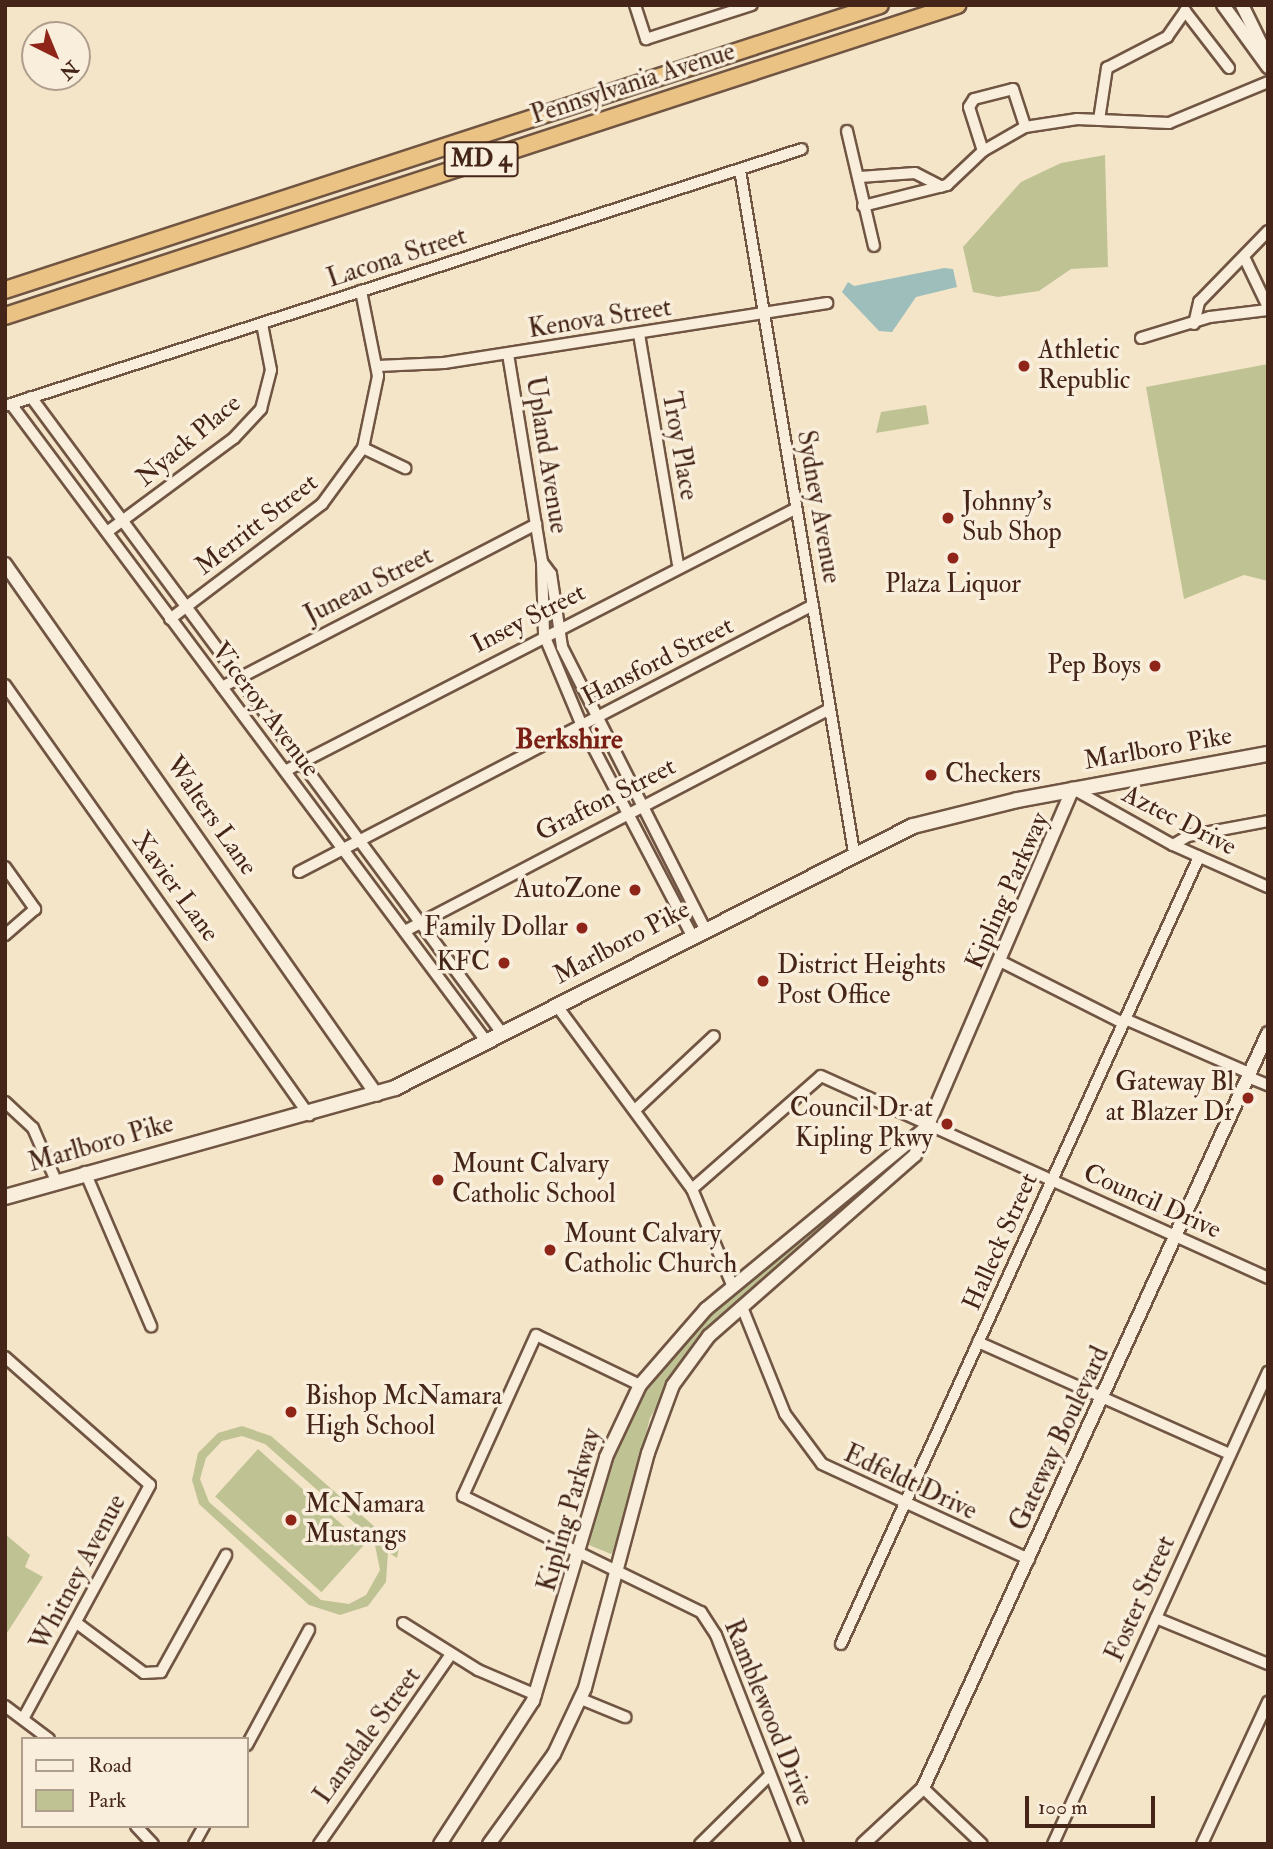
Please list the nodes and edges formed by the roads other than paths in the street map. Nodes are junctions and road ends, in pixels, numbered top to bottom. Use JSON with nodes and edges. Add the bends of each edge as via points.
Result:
{"nodes":[{"id":1,"x":635,"y":5,"type":"edge"},
{"id":2,"x":752,"y":5,"type":"edge"},
{"id":3,"x":880,"y":5,"type":"edge"},
{"id":4,"x":957,"y":5,"type":"edge"},
{"id":5,"x":1223,"y":5,"type":"edge"},
{"id":6,"x":1242,"y":5,"type":"edge"},
{"id":7,"x":1268,"y":58,"type":"edge"},
{"id":8,"x":1268,"y":67,"type":"edge"},
{"id":9,"x":1229,"y":68,"type":"dead end"},
{"id":10,"x":1268,"y":82,"type":"edge"},
{"id":11,"x":1099,"y":120,"type":"junction"},
{"id":12,"x":1025,"y":127,"type":"junction"},
{"id":13,"x":847,"y":131,"type":"dead end"},
{"id":14,"x":802,"y":149,"type":"dead end"},
{"id":15,"x":983,"y":150,"type":"junction"},
{"id":16,"x":740,"y":170,"type":"junction"},
{"id":17,"x":860,"y":177,"type":"junction"},
{"id":18,"x":942,"y":187,"type":"junction"},
{"id":19,"x":863,"y":206,"type":"junction"},
{"id":20,"x":1268,"y":230,"type":"edge"},
{"id":21,"x":874,"y":246,"type":"dead end"},
{"id":22,"x":1244,"y":259,"type":"junction"},
{"id":23,"x":5,"y":290,"type":"edge"},
{"id":24,"x":361,"y":291,"type":"junction"},
{"id":25,"x":827,"y":303,"type":"dead end"},
{"id":26,"x":1268,"y":308,"type":"edge"},
{"id":27,"x":765,"y":314,"type":"junction"},
{"id":28,"x":5,"y":316,"type":"edge"},
{"id":29,"x":262,"y":324,"type":"junction"},
{"id":30,"x":1194,"y":324,"type":"junction"},
{"id":31,"x":639,"y":334,"type":"junction"},
{"id":32,"x":1141,"y":338,"type":"dead end"},
{"id":33,"x":508,"y":354,"type":"junction"},
{"id":34,"x":378,"y":366,"type":"junction"},
{"id":35,"x":31,"y":397,"type":"junction"},
{"id":36,"x":8,"y":405,"type":"edge"},
{"id":37,"x":363,"y":448,"type":"junction"},
{"id":38,"x":405,"y":468,"type":"dead end"},
{"id":39,"x":795,"y":509,"type":"junction"},
{"id":40,"x":120,"y":522,"type":"junction"},
{"id":41,"x":536,"y":524,"type":"junction"},
{"id":42,"x":107,"y":532,"type":"junction"},
{"id":43,"x":542,"y":562,"type":"junction"},
{"id":44,"x":5,"y":564,"type":"edge"},
{"id":45,"x":678,"y":564,"type":"junction"},
{"id":46,"x":813,"y":606,"type":"junction"},
{"id":47,"x":185,"y":608,"type":"junction"},
{"id":48,"x":170,"y":618,"type":"junction"},
{"id":49,"x":560,"y":626,"type":"junction"},
{"id":50,"x":544,"y":635,"type":"junction"},
{"id":51,"x":237,"y":677,"type":"junction"},
{"id":52,"x":5,"y":685,"type":"edge"},
{"id":53,"x":222,"y":687,"type":"junction"},
{"id":54,"x":827,"y":710,"type":"junction"},
{"id":55,"x":597,"y":718,"type":"junction"},
{"id":56,"x":582,"y":726,"type":"junction"},
{"id":57,"x":1268,"y":754,"type":"edge"},
{"id":58,"x":300,"y":762,"type":"junction"},
{"id":59,"x":285,"y":771,"type":"junction"},
{"id":60,"x":1073,"y":789,"type":"junction"},
{"id":61,"x":641,"y":805,"type":"junction"},
{"id":62,"x":627,"y":813,"type":"junction"},
{"id":63,"x":1268,"y":821,"type":"edge"},
{"id":64,"x":359,"y":843,"type":"junction"},
{"id":65,"x":1173,"y":845,"type":"junction"},
{"id":66,"x":343,"y":850,"type":"junction"},
{"id":67,"x":854,"y":852,"type":"junction"},
{"id":68,"x":1199,"y":858,"type":"junction"},
{"id":69,"x":5,"y":867,"type":"edge"},
{"id":70,"x":299,"y":872,"type":"dead end"},
{"id":71,"x":1268,"y":887,"type":"edge"},
{"id":72,"x":419,"y":923,"type":"junction"},
{"id":73,"x":405,"y":930,"type":"junction"},
{"id":74,"x":697,"y":930,"type":"junction"},
{"id":75,"x":5,"y":935,"type":"edge"},
{"id":76,"x":1002,"y":962,"type":"junction"},
{"id":77,"x":557,"y":1006,"type":"junction"},
{"id":78,"x":1124,"y":1021,"type":"junction"},
{"id":79,"x":502,"y":1033,"type":"junction"},
{"id":80,"x":1268,"y":1033,"type":"edge"},
{"id":81,"x":714,"y":1035,"type":"dead end"},
{"id":82,"x":486,"y":1041,"type":"junction"},
{"id":83,"x":1249,"y":1075,"type":"junction"},
{"id":84,"x":1268,"y":1085,"type":"edge"},
{"id":85,"x":377,"y":1095,"type":"junction"},
{"id":86,"x":5,"y":1102,"type":"edge"},
{"id":87,"x":635,"y":1110,"type":"junction"},
{"id":88,"x":309,"y":1115,"type":"junction"},
{"id":89,"x":930,"y":1125,"type":"junction"},
{"id":90,"x":85,"y":1172,"type":"junction"},
{"id":91,"x":1052,"y":1180,"type":"junction"},
{"id":92,"x":56,"y":1181,"type":"junction"},
{"id":93,"x":692,"y":1189,"type":"junction"},
{"id":94,"x":5,"y":1197,"type":"edge"},
{"id":95,"x":1177,"y":1237,"type":"junction"},
{"id":96,"x":1268,"y":1278,"type":"edge"},
{"id":97,"x":733,"y":1287,"type":"junction"},
{"id":98,"x":742,"y":1307,"type":"junction"},
{"id":99,"x":151,"y":1326,"type":"dead end"},
{"id":100,"x":978,"y":1342,"type":"junction"},
{"id":101,"x":5,"y":1357,"type":"edge"},
{"id":102,"x":1268,"y":1372,"type":"edge"},
{"id":103,"x":640,"y":1384,"type":"junction"},
{"id":104,"x":1104,"y":1399,"type":"junction"},
{"id":105,"x":1230,"y":1454,"type":"junction"},
{"id":106,"x":904,"y":1505,"type":"junction"},
{"id":107,"x":579,"y":1549,"type":"junction"},
{"id":108,"x":226,"y":1555,"type":"dead end"},
{"id":109,"x":1029,"y":1559,"type":"junction"},
{"id":110,"x":618,"y":1567,"type":"junction"},
{"id":111,"x":1156,"y":1618,"type":"junction"},
{"id":112,"x":403,"y":1623,"type":"dead end"},
{"id":113,"x":78,"y":1624,"type":"junction"},
{"id":114,"x":309,"y":1630,"type":"dead end"},
{"id":115,"x":841,"y":1644,"type":"dead end"},
{"id":116,"x":451,"y":1654,"type":"junction"},
{"id":117,"x":1268,"y":1664,"type":"edge"},
{"id":118,"x":536,"y":1695,"type":"junction"},
{"id":119,"x":581,"y":1699,"type":"junction"},
{"id":120,"x":1268,"y":1702,"type":"edge"},
{"id":121,"x":5,"y":1706,"type":"edge"},
{"id":122,"x":24,"y":1717,"type":"junction"},
{"id":123,"x":625,"y":1717,"type":"dead end"},
{"id":124,"x":47,"y":1737,"type":"edge"},
{"id":125,"x":248,"y":1743,"type":"edge"},
{"id":126,"x":770,"y":1775,"type":"junction"},
{"id":127,"x":923,"y":1788,"type":"junction"},
{"id":128,"x":138,"y":1828,"type":"edge"},
{"id":129,"x":203,"y":1828,"type":"edge"},
{"id":130,"x":152,"y":1844,"type":"edge"},
{"id":131,"x":194,"y":1844,"type":"edge"},
{"id":132,"x":319,"y":1844,"type":"edge"},
{"id":133,"x":440,"y":1844,"type":"edge"},
{"id":134,"x":489,"y":1844,"type":"edge"},
{"id":135,"x":699,"y":1844,"type":"edge"},
{"id":136,"x":798,"y":1844,"type":"edge"},
{"id":137,"x":863,"y":1844,"type":"edge"},
{"id":138,"x":982,"y":1844,"type":"edge"},
{"id":139,"x":1053,"y":1844,"type":"edge"},
{"id":140,"x":1202,"y":1844,"type":"edge"}],
"edges":[{"from":1,"to":2,"type":"street","via":[[646,39]]},
{"from":3,"to":23,"type":"highway","name":"Pennsylvania Avenue","number":"MD 4"},
{"from":4,"to":28,"type":"highway","name":"Pennsylvania Avenue","number":"MD 4"},
{"from":5,"to":8,"type":"street"},
{"from":6,"to":7,"type":"street"},
{"from":9,"to":11,"type":"street","via":[[1185,11],[1167,37],[1107,68]]},
{"from":10,"to":11,"type":"street","via":[[1169,123]]},
{"from":11,"to":12,"type":"street"},
{"from":12,"to":15,"type":"street"},
{"from":12,"to":15,"type":"street","via":[[1013,89],[974,99],[969,107]]},
{"from":13,"to":17,"type":"street"},
{"from":14,"to":16,"type":"street","name":"Lacona Street"},
{"from":15,"to":18,"type":"street"},
{"from":16,"to":24,"type":"street","name":"Lacona Street"},
{"from":16,"to":27,"type":"street","name":"Sydney Avenue"},
{"from":17,"to":18,"type":"street","via":[[915,173]]},
{"from":17,"to":19,"type":"street"},
{"from":18,"to":19,"type":"street"},
{"from":19,"to":21,"type":"street"},
{"from":20,"to":22,"type":"street"},
{"from":22,"to":26,"type":"street"},
{"from":22,"to":30,"type":"street","via":[[1199,302]]},
{"from":24,"to":29,"type":"street","name":"Lacona Street"},
{"from":24,"to":34,"type":"street","name":"Merritt Street"},
{"from":25,"to":27,"type":"street","name":"Kenova Street"},
{"from":26,"to":30,"type":"street"},
{"from":27,"to":31,"type":"street","name":"Kenova Street"},
{"from":27,"to":39,"type":"street","name":"Sydney Avenue"},
{"from":29,"to":35,"type":"street","name":"Lacona Street"},
{"from":29,"to":40,"type":"street","name":"Nyack Place","via":[[271,370],[261,409],[234,438]]},
{"from":30,"to":32,"type":"street"},
{"from":31,"to":33,"type":"street","name":"Kenova Street"},
{"from":31,"to":45,"type":"street","name":"Troy Place"},
{"from":33,"to":34,"type":"street","name":"Kenova Street"},
{"from":33,"to":41,"type":"street","name":"Upland Avenue"},
{"from":34,"to":37,"type":"street","name":"Merritt Street"},
{"from":35,"to":36,"type":"street","name":"Lacona Street"},
{"from":35,"to":40,"type":"street","name":"Viceroy Avenue"},
{"from":36,"to":42,"type":"street","name":"Viceroy Avenue"},
{"from":37,"to":38,"type":"street"},
{"from":37,"to":47,"type":"street","name":"Merritt Street","via":[[322,504]]},
{"from":39,"to":45,"type":"street","name":"Insey Street"},
{"from":39,"to":46,"type":"street","name":"Sydney Avenue"},
{"from":40,"to":42,"type":"street","name":"Nyack Place"},
{"from":40,"to":47,"type":"street","name":"Viceroy Avenue"},
{"from":41,"to":43,"type":"street","name":"Upland Avenue"},
{"from":41,"to":51,"type":"street","name":"Juneau Street"},
{"from":42,"to":48,"type":"street","name":"Viceroy Avenue"},
{"from":43,"to":49,"type":"street","name":"Upland Avenue","via":[[551,574]]},
{"from":43,"to":50,"type":"street","name":"Upland Avenue","via":[[537,579]]},
{"from":44,"to":85,"type":"street","name":"Walters Lane"},
{"from":45,"to":49,"type":"street","name":"Insey Street"},
{"from":46,"to":54,"type":"street","name":"Sydney Avenue"},
{"from":46,"to":55,"type":"street","name":"Hansford Street"},
{"from":47,"to":48,"type":"street","name":"Merritt Street"},
{"from":47,"to":51,"type":"street","name":"Viceroy Avenue"},
{"from":48,"to":53,"type":"street","name":"Viceroy Avenue"},
{"from":49,"to":50,"type":"street","name":"Insey Street"},
{"from":49,"to":55,"type":"street","name":"Upland Avenue","via":[[562,647]]},
{"from":50,"to":56,"type":"street","name":"Upland Avenue"},
{"from":50,"to":58,"type":"street","name":"Insey Street"},
{"from":51,"to":53,"type":"street","name":"Juneau Street"},
{"from":51,"to":58,"type":"street","name":"Viceroy Avenue"},
{"from":52,"to":88,"type":"street","name":"Xavier Lane"},
{"from":53,"to":59,"type":"street","name":"Viceroy Avenue"},
{"from":54,"to":61,"type":"street","name":"Grafton Street"},
{"from":54,"to":67,"type":"street","name":"Sydney Avenue"},
{"from":55,"to":56,"type":"street","name":"Hansford Street"},
{"from":55,"to":61,"type":"street","name":"Upland Avenue"},
{"from":56,"to":62,"type":"street","name":"Upland Avenue"},
{"from":56,"to":64,"type":"street","name":"Hansford Street"},
{"from":57,"to":60,"type":"main road","name":"Marlboro Pike"},
{"from":58,"to":59,"type":"street","name":"Insey Street"},
{"from":58,"to":64,"type":"street","name":"Viceroy Avenue"},
{"from":59,"to":66,"type":"street","name":"Viceroy Avenue"},
{"from":60,"to":65,"type":"street","name":"Aztec Drive"},
{"from":60,"to":67,"type":"main road","name":"Marlboro Pike","via":[[947,816]]},
{"from":60,"to":76,"type":"street","name":"Kipling Parkway"},
{"from":61,"to":62,"type":"street","name":"Grafton Street"},
{"from":61,"to":74,"type":"street","name":"Upland Avenue"},
{"from":62,"to":72,"type":"street","name":"Grafton Street"},
{"from":62,"to":74,"type":"street","name":"Upland Avenue"},
{"from":63,"to":65,"type":"street","via":[[1188,836]]},
{"from":64,"to":66,"type":"street","name":"Hansford Street"},
{"from":64,"to":72,"type":"street","name":"Viceroy Avenue"},
{"from":65,"to":68,"type":"street","name":"Aztec Drive"},
{"from":66,"to":70,"type":"street","name":"Hansford Street"},
{"from":66,"to":73,"type":"street","name":"Viceroy Avenue"},
{"from":67,"to":74,"type":"main road","name":"Marlboro Pike"},
{"from":68,"to":71,"type":"street","name":"Aztec Drive"},
{"from":68,"to":78,"type":"street","name":"Halleck Street"},
{"from":69,"to":75,"type":"street","via":[[35,909]]},
{"from":72,"to":73,"type":"street","name":"Grafton Street"},
{"from":72,"to":79,"type":"street","name":"Viceroy Avenue"},
{"from":73,"to":82,"type":"street","name":"Viceroy Avenue"},
{"from":74,"to":77,"type":"main road","name":"Marlboro Pike"},
{"from":76,"to":78,"type":"street"},
{"from":76,"to":89,"type":"street","name":"Kipling Parkway"},
{"from":77,"to":79,"type":"main road","name":"Marlboro Pike"},
{"from":77,"to":87,"type":"street"},
{"from":78,"to":83,"type":"street"},
{"from":78,"to":91,"type":"street","name":"Halleck Street"},
{"from":79,"to":82,"type":"main road","name":"Marlboro Pike"},
{"from":80,"to":83,"type":"street","name":"Gateway Boulevard"},
{"from":81,"to":87,"type":"street"},
{"from":82,"to":85,"type":"main road","name":"Marlboro Pike"},
{"from":83,"to":84,"type":"street"},
{"from":83,"to":95,"type":"street","name":"Gateway Boulevard"},
{"from":85,"to":88,"type":"main road","name":"Marlboro Pike"},
{"from":86,"to":92,"type":"street","via":[[33,1128]]},
{"from":87,"to":93,"type":"street"},
{"from":88,"to":90,"type":"main road","name":"Marlboro Pike"},
{"from":89,"to":91,"type":"street","name":"Council Drive"},
{"from":89,"to":93,"type":"street","name":"Council Drive","via":[[827,1078],[812,1079]]},
{"from":89,"to":97,"type":"street","name":"Kipling Parkway"},
{"from":89,"to":98,"type":"street","name":"Kipling Parkway","via":[[901,1171]]},
{"from":90,"to":92,"type":"main road","name":"Marlboro Pike"},
{"from":90,"to":99,"type":"street"},
{"from":91,"to":95,"type":"street","name":"Council Drive"},
{"from":91,"to":100,"type":"street","name":"Halleck Street"},
{"from":92,"to":94,"type":"main road","name":"Marlboro Pike"},
{"from":93,"to":97,"type":"street"},
{"from":95,"to":96,"type":"street","name":"Council Drive"},
{"from":95,"to":104,"type":"street","name":"Gateway Boulevard"},
{"from":97,"to":103,"type":"street","name":"Kipling Parkway","via":[[673,1342]]},
{"from":98,"to":106,"type":"street","name":"Edfeldt Drive","via":[[785,1414],[811,1452],[827,1469]]},
{"from":98,"to":110,"type":"street","name":"Kipling Parkway","via":[[695,1353],[667,1398]]},
{"from":100,"to":104,"type":"street"},
{"from":100,"to":106,"type":"street","name":"Halleck Street"},
{"from":101,"to":113,"type":"street","name":"Whitney Avenue","via":[[149,1485]]},
{"from":102,"to":105,"type":"street","name":"Foster Street"},
{"from":103,"to":107,"type":"street","name":"Kipling Parkway","via":[[606,1457]]},
{"from":103,"to":107,"type":"street","name":"Ramblewood Drive","via":[[536,1335],[463,1496]]},
{"from":104,"to":105,"type":"street"},
{"from":104,"to":109,"type":"street","name":"Gateway Boulevard"},
{"from":105,"to":111,"type":"street","name":"Foster Street"},
{"from":106,"to":109,"type":"street","name":"Edfeldt Drive"},
{"from":106,"to":115,"type":"street","name":"Halleck Street"},
{"from":107,"to":110,"type":"street","name":"Ramblewood Drive"},
{"from":107,"to":118,"type":"street","name":"Kipling Parkway"},
{"from":108,"to":113,"type":"street","via":[[161,1672],[144,1673]]},
{"from":109,"to":127,"type":"street","name":"Gateway Boulevard"},
{"from":110,"to":119,"type":"street","name":"Kipling Parkway"},
{"from":110,"to":126,"type":"street","name":"Ramblewood Drive","via":[[686,1601],[709,1622]]},
{"from":111,"to":117,"type":"street"},
{"from":111,"to":139,"type":"street","name":"Foster Street"},
{"from":112,"to":116,"type":"street"},
{"from":113,"to":122,"type":"street","name":"Whitney Avenue"},
{"from":114,"to":125,"type":"street"},
{"from":116,"to":118,"type":"street"},
{"from":116,"to":132,"type":"street","name":"Lansdale Street"},
{"from":118,"to":133,"type":"street","name":"Kipling Parkway","via":[[501,1759]]},
{"from":119,"to":123,"type":"street"},
{"from":119,"to":134,"type":"street","name":"Kipling Parkway","via":[[554,1754]]},
{"from":120,"to":140,"type":"street"},
{"from":121,"to":122,"type":"street"},
{"from":122,"to":124,"type":"street"},
{"from":126,"to":135,"type":"street"},
{"from":126,"to":136,"type":"street","name":"Ramblewood Drive"},
{"from":127,"to":137,"type":"street","name":"Gateway Boulevard"},
{"from":127,"to":138,"type":"street"},
{"from":128,"to":130,"type":"street"},
{"from":129,"to":131,"type":"street"}]}
